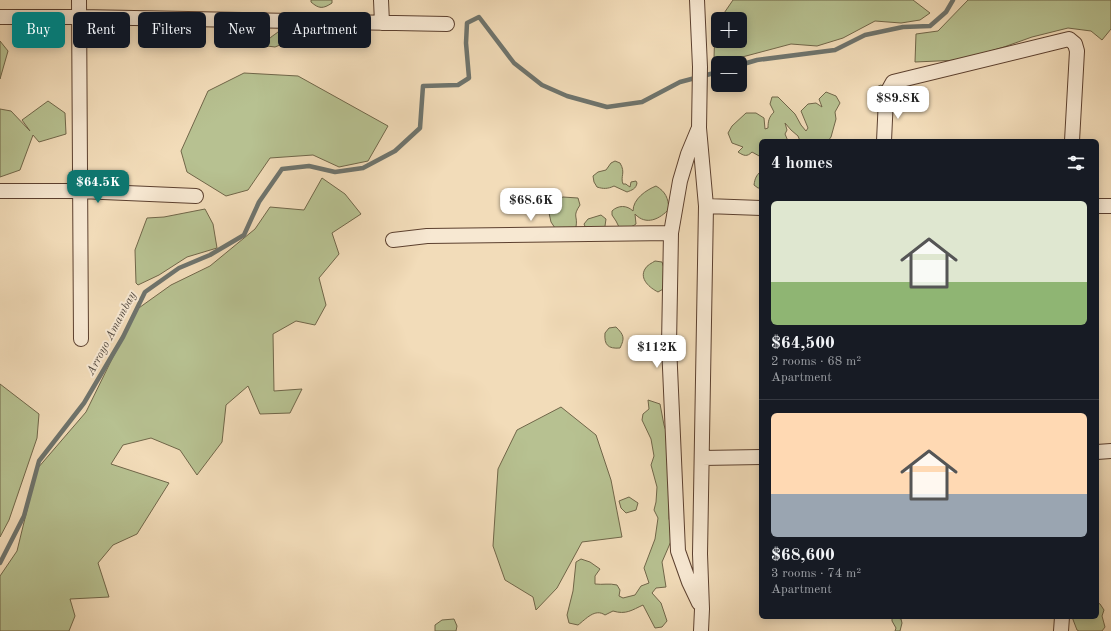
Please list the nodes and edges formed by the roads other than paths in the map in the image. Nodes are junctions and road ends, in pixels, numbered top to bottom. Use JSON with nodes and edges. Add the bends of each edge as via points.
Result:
{"nodes":[{"id":1,"x":79,"y":0,"type":"edge"},
{"id":2,"x":380,"y":0,"type":"edge"},
{"id":3,"x":698,"y":0,"type":"edge"},
{"id":4,"x":80,"y":12,"type":"edge"},
{"id":5,"x":0,"y":17,"type":"edge"},
{"id":6,"x":73,"y":17,"type":"edge"},
{"id":7,"x":130,"y":18,"type":"edge"},
{"id":8,"x":382,"y":23,"type":"junction"},
{"id":9,"x":447,"y":24,"type":"dead end"},
{"id":10,"x":80,"y":48,"type":"edge"},
{"id":11,"x":699,"y":128,"type":"junction"},
{"id":12,"x":884,"y":139,"type":"edge"},
{"id":13,"x":1072,"y":139,"type":"edge"},
{"id":14,"x":0,"y":191,"type":"edge"},
{"id":15,"x":80,"y":191,"type":"junction"},
{"id":16,"x":196,"y":196,"type":"dead end"},
{"id":17,"x":706,"y":206,"type":"junction"},
{"id":18,"x":1099,"y":206,"type":"edge"},
{"id":19,"x":1111,"y":206,"type":"edge"},
{"id":20,"x":759,"y":208,"type":"edge"},
{"id":21,"x":671,"y":233,"type":"junction"},
{"id":22,"x":392,"y":240,"type":"dead end"},
{"id":23,"x":81,"y":339,"type":"dead end"},
{"id":24,"x":1099,"y":452,"type":"edge"},
{"id":25,"x":1111,"y":452,"type":"edge"},
{"id":26,"x":759,"y":457,"type":"edge"},
{"id":27,"x":702,"y":458,"type":"junction"},
{"id":28,"x":702,"y":609,"type":"junction"},
{"id":29,"x":1062,"y":619,"type":"edge"},
{"id":30,"x":701,"y":631,"type":"edge"},
{"id":31,"x":1061,"y":631,"type":"edge"}],
"edges":[{"from":1,"to":4,"type":"street"},
{"from":2,"to":8,"type":"street"},
{"from":3,"to":11,"type":"street"},
{"from":5,"to":6,"type":"street"},
{"from":7,"to":8,"type":"street"},
{"from":8,"to":9,"type":"street"},
{"from":10,"to":15,"type":"street"},
{"from":11,"to":17,"type":"street"},
{"from":11,"to":21,"type":"street","via":[[680,181]]},
{"from":12,"to":13,"type":"street","via":[[886,98],[893,82],[1069,39],[1075,44],[1077,51]]},
{"from":14,"to":15,"type":"street"},
{"from":15,"to":16,"type":"street"},
{"from":15,"to":23,"type":"street"},
{"from":17,"to":20,"type":"street"},
{"from":17,"to":27,"type":"street"},
{"from":18,"to":19,"type":"street"},
{"from":21,"to":22,"type":"street","via":[[427,236]]},
{"from":21,"to":28,"type":"street","via":[[670,345],[678,551]]},
{"from":24,"to":25,"type":"street"},
{"from":26,"to":27,"type":"street"},
{"from":27,"to":28,"type":"street"},
{"from":28,"to":30,"type":"street"},
{"from":29,"to":31,"type":"street"}]}
